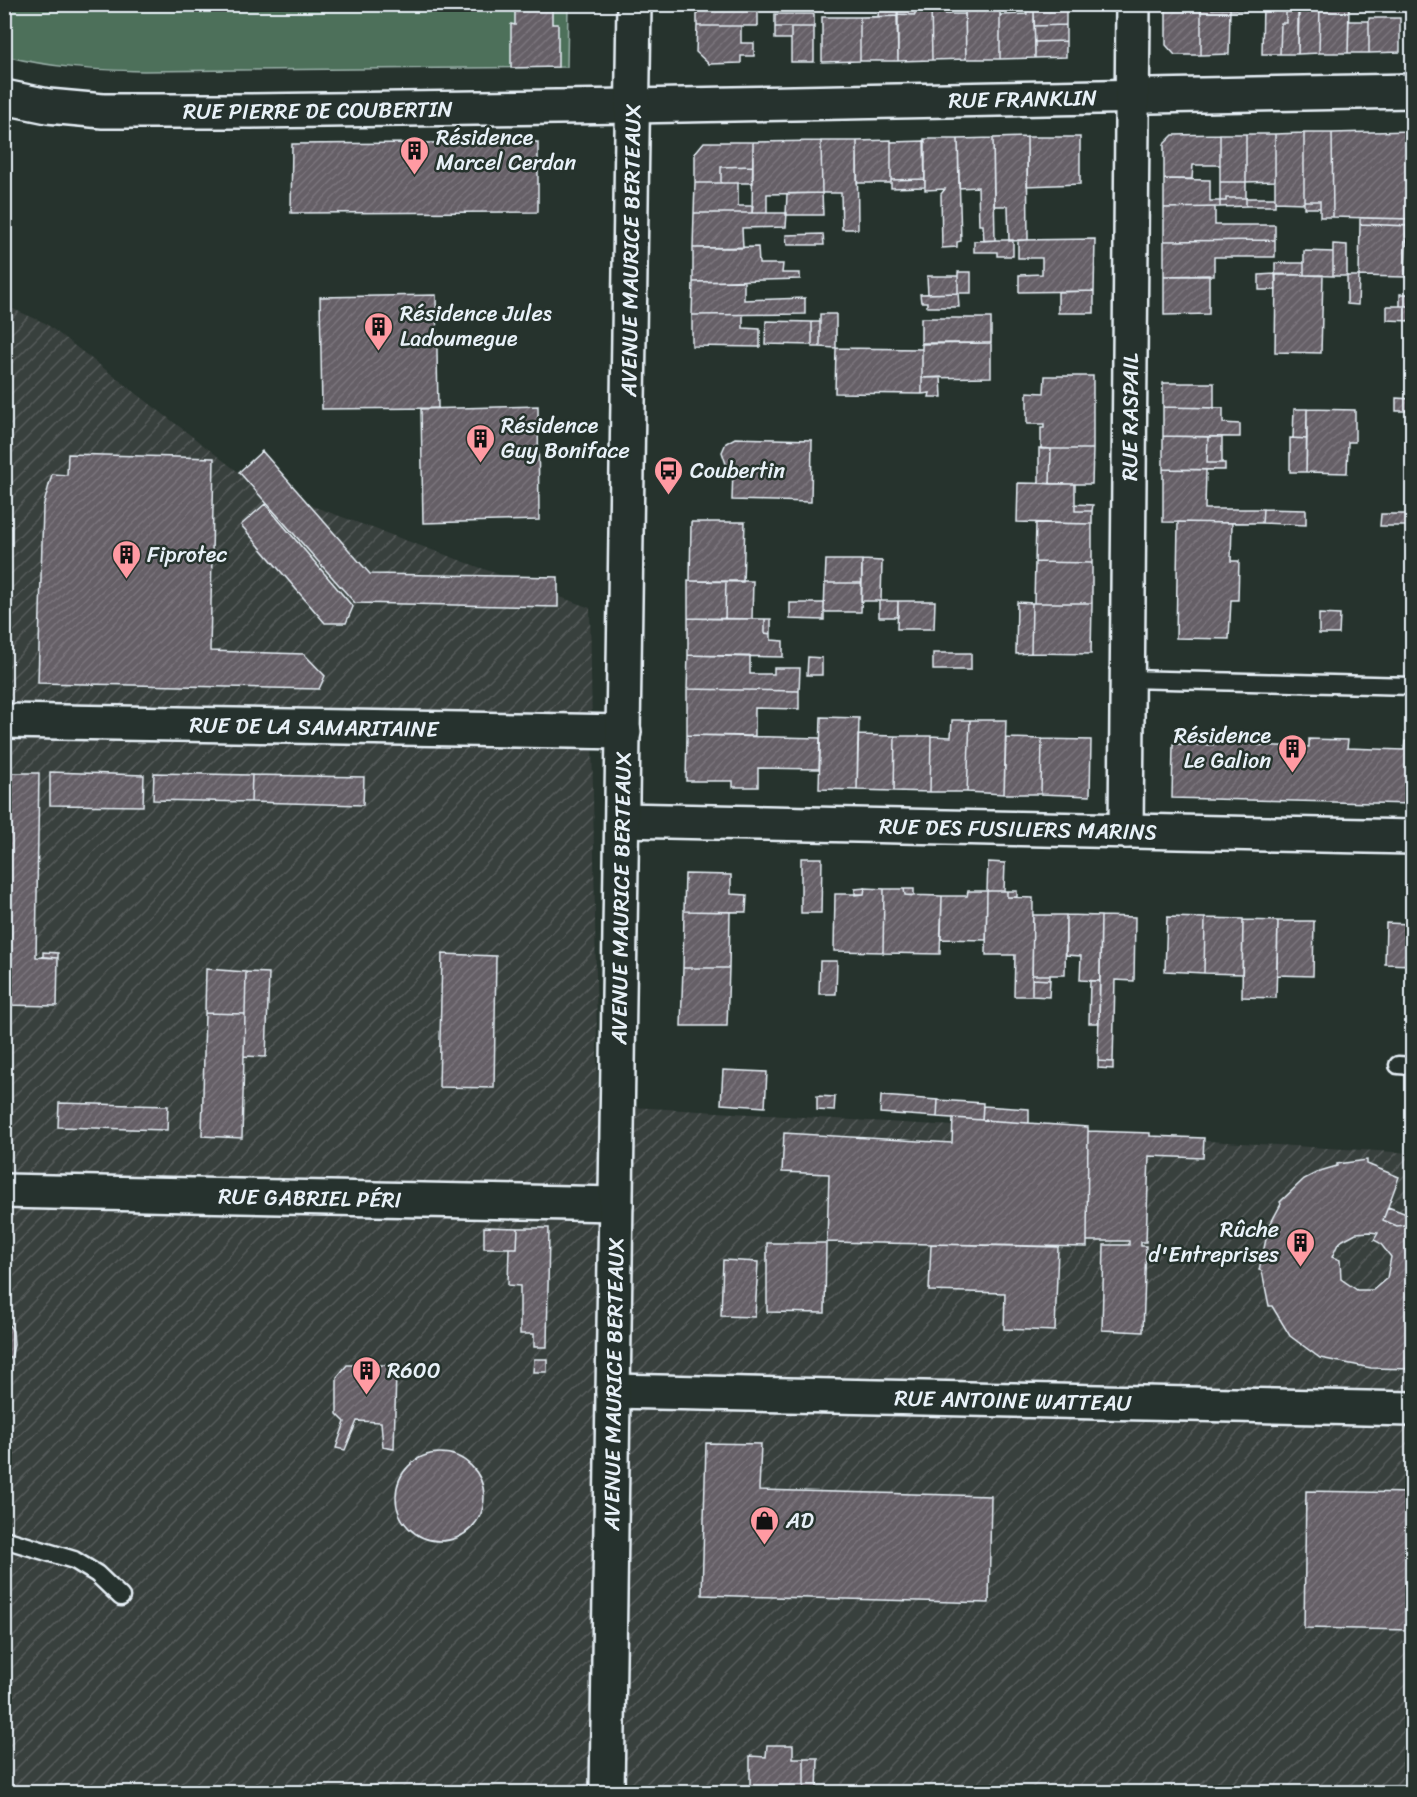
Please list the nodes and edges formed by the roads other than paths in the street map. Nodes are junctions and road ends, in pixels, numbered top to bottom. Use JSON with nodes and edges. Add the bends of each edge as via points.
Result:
{"nodes":[{"id":1,"x":634,"y":4,"type":"edge"},
{"id":2,"x":1133,"y":4,"type":"edge"},
{"id":3,"x":1413,"y":91,"type":"edge"},
{"id":4,"x":4,"y":97,"type":"edge"},
{"id":5,"x":1132,"y":97,"type":"junction"},
{"id":6,"x":632,"y":106,"type":"junction"},
{"id":7,"x":1127,"y":680,"type":"junction"},
{"id":8,"x":1413,"y":686,"type":"edge"},
{"id":9,"x":4,"y":721,"type":"edge"},
{"id":10,"x":624,"y":732,"type":"junction"},
{"id":11,"x":622,"y":820,"type":"junction"},
{"id":12,"x":1126,"y":831,"type":"junction"},
{"id":13,"x":1413,"y":837,"type":"edge"},
{"id":14,"x":4,"y":1191,"type":"edge"},
{"id":15,"x":616,"y":1204,"type":"junction"},
{"id":16,"x":613,"y":1391,"type":"junction"},
{"id":17,"x":1413,"y":1409,"type":"edge"},
{"id":18,"x":4,"y":1539,"type":"edge"},
{"id":19,"x":121,"y":1596,"type":"dead end"},
{"id":20,"x":607,"y":1792,"type":"edge"}],
"edges":[{"from":1,"to":6,"type":"street","name":"AVENUE MAURICE BERTEAUX"},
{"from":2,"to":5,"type":"street","name":"RUE RASPAIL"},
{"from":3,"to":5,"type":"street","name":"RUE FRANKLIN"},
{"from":4,"to":6,"type":"street","name":"RUE PIERRE DE COUBERTIN","via":[[103,111]]},
{"from":5,"to":6,"type":"street","name":"RUE FRANKLIN"},
{"from":5,"to":7,"type":"street","name":"RUE RASPAIL"},
{"from":6,"to":10,"type":"street","name":"AVENUE MAURICE BERTEAUX"},
{"from":7,"to":8,"type":"lane"},
{"from":7,"to":12,"type":"street","name":"RUE RASPAIL"},
{"from":9,"to":10,"type":"street","name":"RUE DE LA SAMARITAINE"},
{"from":10,"to":11,"type":"street","name":"AVENUE MAURICE BERTEAUX"},
{"from":11,"to":12,"type":"street","name":"RUE DES FUSILIERS MARINS"},
{"from":11,"to":15,"type":"street","name":"AVENUE MAURICE BERTEAUX"},
{"from":12,"to":13,"type":"street","name":"RUE DES FUSILIERS MARINS"},
{"from":14,"to":15,"type":"street","name":"RUE GABRIEL PÉRI"},
{"from":15,"to":16,"type":"street","name":"AVENUE MAURICE BERTEAUX"},
{"from":16,"to":17,"type":"street","name":"RUE ANTOINE WATTEAU"},
{"from":16,"to":20,"type":"street","name":"AVENUE MAURICE BERTEAUX"},
{"from":18,"to":19,"type":"lane","via":[[74,1560]]}]}
